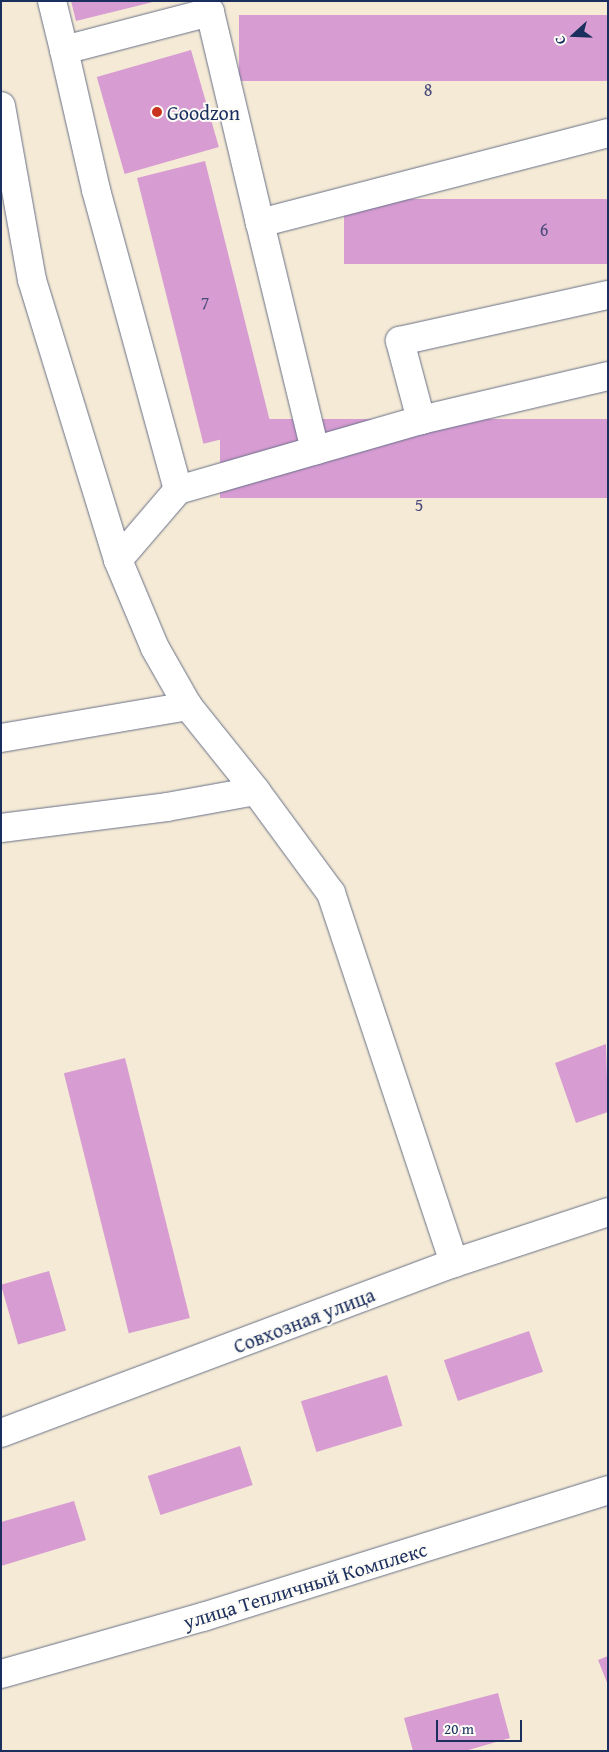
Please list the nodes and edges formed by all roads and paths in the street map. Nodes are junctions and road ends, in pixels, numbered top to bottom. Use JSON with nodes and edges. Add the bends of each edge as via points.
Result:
{"nodes":[{"id":1,"x":52,"y":1,"type":"edge"},
{"id":2,"x":220,"y":7,"type":"edge"},
{"id":3,"x":64,"y":50,"type":"junction"},
{"id":4,"x":1,"y":106,"type":"edge"},
{"id":5,"x":608,"y":133,"type":"edge"},
{"id":6,"x":260,"y":223,"type":"junction"},
{"id":7,"x":608,"y":295,"type":"edge"},
{"id":8,"x":608,"y":376,"type":"edge"},
{"id":9,"x":421,"y":420,"type":"junction"},
{"id":10,"x":316,"y":450,"type":"junction"},
{"id":11,"x":178,"y":490,"type":"junction"},
{"id":12,"x":118,"y":560,"type":"junction"},
{"id":13,"x":188,"y":706,"type":"junction"},
{"id":14,"x":1,"y":738,"type":"edge"},
{"id":15,"x":256,"y":791,"type":"junction"},
{"id":16,"x":1,"y":828,"type":"edge"},
{"id":17,"x":608,"y":1212,"type":"edge"},
{"id":18,"x":454,"y":1263,"type":"junction"},
{"id":19,"x":1,"y":1433,"type":"edge"},
{"id":20,"x":608,"y":1490,"type":"edge"},
{"id":21,"x":1,"y":1674,"type":"edge"}],
"edges":[{"from":1,"to":3,"type":"street"},
{"from":2,"to":3,"type":"street"},
{"from":2,"to":6,"type":"street"},
{"from":3,"to":11,"type":"street","via":[[96,190]]},
{"from":4,"to":12,"type":"street","via":[[32,280]]},
{"from":5,"to":6,"type":"street"},
{"from":6,"to":10,"type":"street"},
{"from":7,"to":9,"type":"street","via":[[400,341]]},
{"from":8,"to":9,"type":"street"},
{"from":9,"to":10,"type":"street"},
{"from":10,"to":11,"type":"street"},
{"from":11,"to":12,"type":"street"},
{"from":12,"to":13,"type":"street","via":[[155,648]]},
{"from":13,"to":14,"type":"street"},
{"from":13,"to":15,"type":"street"},
{"from":15,"to":16,"type":"street"},
{"from":15,"to":18,"type":"street","via":[[331,893]]},
{"from":17,"to":18,"type":"street","name":"Совхозная улица"},
{"from":18,"to":19,"type":"street","name":"Совхозная улица"},
{"from":20,"to":21,"type":"street","name":"улица Тепличный Комплекс","via":[[202,1618]]}]}
